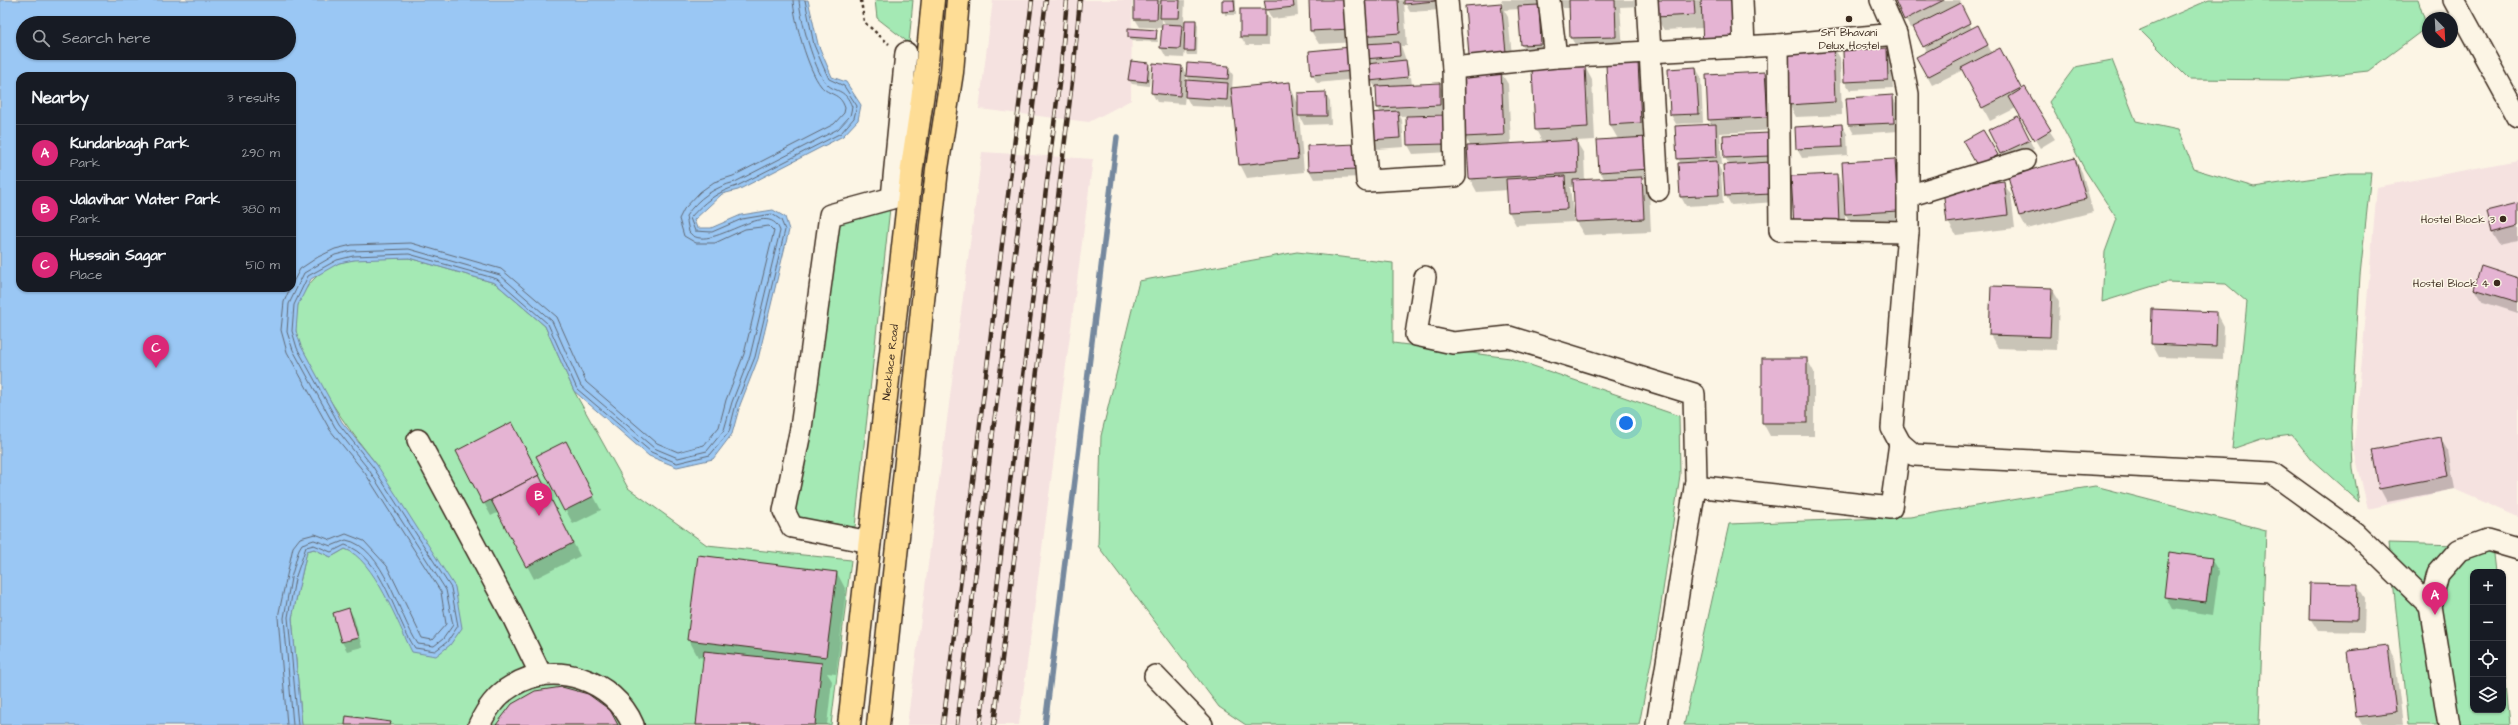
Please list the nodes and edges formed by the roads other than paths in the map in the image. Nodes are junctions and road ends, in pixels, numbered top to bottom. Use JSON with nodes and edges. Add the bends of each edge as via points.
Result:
{"nodes":[{"id":1,"x":933,"y":0,"type":"edge"},
{"id":2,"x":958,"y":0,"type":"edge"},
{"id":3,"x":1354,"y":0,"type":"edge"},
{"id":4,"x":1447,"y":0,"type":"edge"},
{"id":5,"x":1549,"y":0,"type":"edge"},
{"id":6,"x":1647,"y":0,"type":"edge"},
{"id":7,"x":1742,"y":0,"type":"edge"},
{"id":8,"x":1881,"y":0,"type":"edge"},
{"id":9,"x":2454,"y":0,"type":"edge"},
{"id":10,"x":1896,"y":34,"type":"junction"},
{"id":11,"x":1778,"y":45,"type":"junction"},
{"id":12,"x":1744,"y":47,"type":"junction"},
{"id":13,"x":1651,"y":52,"type":"junction"},
{"id":14,"x":906,"y":53,"type":"road end"},
{"id":15,"x":1556,"y":57,"type":"junction"},
{"id":16,"x":1453,"y":68,"type":"junction"},
{"id":17,"x":2518,"y":117,"type":"edge"},
{"id":18,"x":2025,"y":160,"type":"dead end"},
{"id":19,"x":1658,"y":190,"type":"dead end"},
{"id":20,"x":1908,"y":196,"type":"junction"},
{"id":21,"x":1908,"y":232,"type":"junction"},
{"id":22,"x":1425,"y":277,"type":"dead end"},
{"id":23,"x":418,"y":440,"type":"dead end"},
{"id":24,"x":1900,"y":443,"type":"junction"},
{"id":25,"x":1695,"y":486,"type":"junction"},
{"id":26,"x":870,"y":542,"type":"junction"},
{"id":27,"x":2518,"y":549,"type":"edge"},
{"id":28,"x":2430,"y":606,"type":"junction"},
{"id":29,"x":541,"y":675,"type":"junction"},
{"id":30,"x":1155,"y":676,"type":"dead end"},
{"id":31,"x":479,"y":725,"type":"edge"},
{"id":32,"x":632,"y":725,"type":"edge"},
{"id":33,"x":849,"y":725,"type":"edge"},
{"id":34,"x":878,"y":725,"type":"edge"},
{"id":35,"x":1202,"y":725,"type":"edge"},
{"id":36,"x":1657,"y":725,"type":"edge"},
{"id":37,"x":2449,"y":725,"type":"edge"}],
"edges":[{"from":1,"to":26,"type":"main road","name":"Necklace Road"},
{"from":2,"to":34,"type":"main road","via":[[952,72],[937,169]]},
{"from":3,"to":16,"type":"street","via":[[1367,181],[1455,176]]},
{"from":4,"to":16,"type":"street"},
{"from":5,"to":15,"type":"street"},
{"from":6,"to":13,"type":"street"},
{"from":7,"to":12,"type":"street"},
{"from":8,"to":10,"type":"street"},
{"from":9,"to":17,"type":"street"},
{"from":10,"to":11,"type":"street"},
{"from":10,"to":20,"type":"street","via":[[1908,94]]},
{"from":11,"to":12,"type":"street"},
{"from":11,"to":21,"type":"street","via":[[1780,230]]},
{"from":12,"to":13,"type":"street"},
{"from":13,"to":15,"type":"street"},
{"from":13,"to":19,"type":"street"},
{"from":14,"to":26,"type":"street","via":[[892,198],[830,215],[801,428],[784,511],[792,527]]},
{"from":15,"to":16,"type":"street"},
{"from":18,"to":20,"type":"street"},
{"from":20,"to":21,"type":"street"},
{"from":21,"to":24,"type":"street","via":[[1892,428]]},
{"from":22,"to":25,"type":"street","via":[[1416,335],[1453,343],[1509,337],[1694,394]]},
{"from":23,"to":29,"type":"street","via":[[512,615]]},
{"from":24,"to":25,"type":"street","via":[[1891,508]]},
{"from":24,"to":28,"type":"street","via":[[1914,456],[2272,473],[2355,533]]},
{"from":25,"to":36,"type":"street"},
{"from":26,"to":33,"type":"main road","name":"Necklace Road"},
{"from":27,"to":28,"type":"street","via":[[2487,540],[2459,550],[2438,574]]},
{"from":28,"to":37,"type":"street"},
{"from":29,"to":31,"type":"street","via":[[512,685],[489,706]]},
{"from":29,"to":32,"type":"street","via":[[567,674],[591,681],[612,695],[628,715]]},
{"from":30,"to":35,"type":"street"}]}
